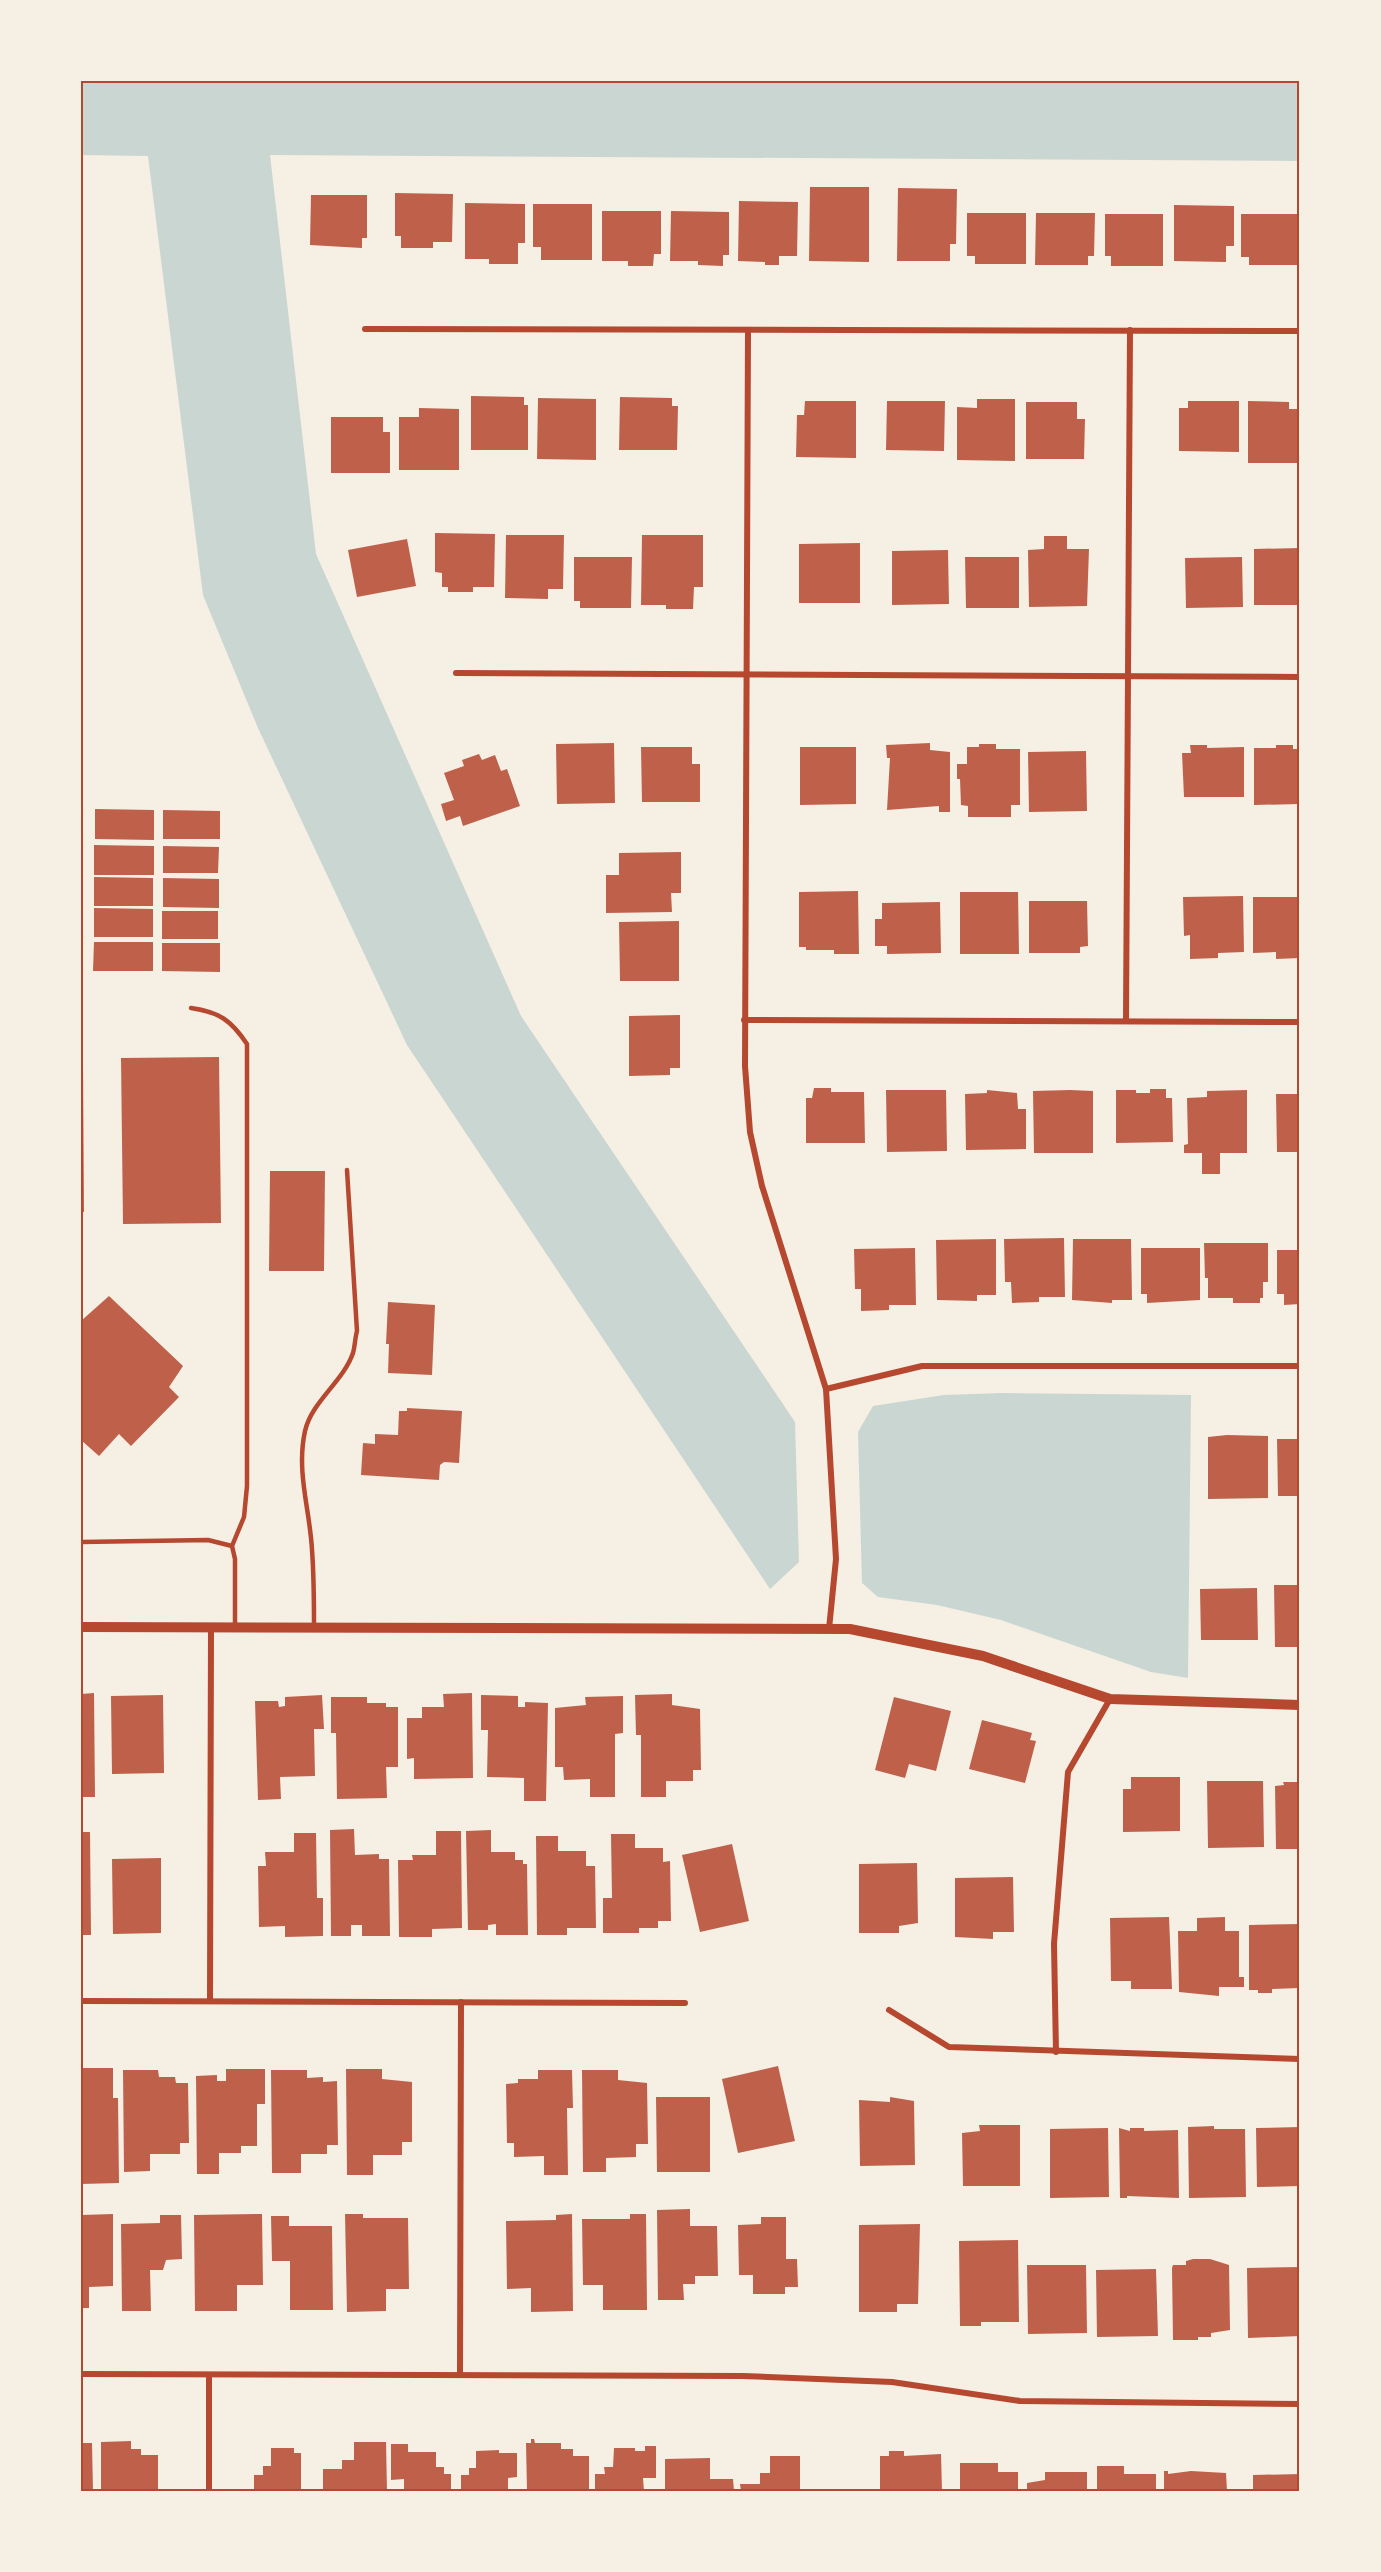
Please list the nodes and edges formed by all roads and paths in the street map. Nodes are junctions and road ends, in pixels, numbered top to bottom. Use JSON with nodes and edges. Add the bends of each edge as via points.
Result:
{"nodes":[{"id":1,"x":365,"y":329,"type":"dead end"},
{"id":2,"x":747,"y":330,"type":"junction"},
{"id":3,"x":1130,"y":330,"type":"junction"},
{"id":4,"x":1300,"y":331,"type":"edge"},
{"id":5,"x":456,"y":673,"type":"dead end"},
{"id":6,"x":747,"y":675,"type":"junction"},
{"id":7,"x":1127,"y":677,"type":"junction"},
{"id":8,"x":1300,"y":677,"type":"edge"},
{"id":9,"x":191,"y":1008,"type":"dead end"},
{"id":10,"x":744,"y":1020,"type":"junction"},
{"id":11,"x":1126,"y":1021,"type":"junction"},
{"id":12,"x":1300,"y":1022,"type":"edge"},
{"id":13,"x":347,"y":1170,"type":"dead end"},
{"id":14,"x":1300,"y":1366,"type":"edge"},
{"id":15,"x":826,"y":1389,"type":"junction"},
{"id":16,"x":81,"y":1542,"type":"edge"},
{"id":17,"x":232,"y":1546,"type":"junction"},
{"id":18,"x":81,"y":1627,"type":"edge"},
{"id":19,"x":211,"y":1628,"type":"junction"},
{"id":20,"x":235,"y":1628,"type":"junction"},
{"id":21,"x":314,"y":1628,"type":"junction"},
{"id":22,"x":829,"y":1629,"type":"junction"},
{"id":23,"x":1110,"y":1699,"type":"junction"},
{"id":24,"x":1300,"y":1705,"type":"edge"},
{"id":25,"x":81,"y":2001,"type":"edge"},
{"id":26,"x":210,"y":2001,"type":"junction"},
{"id":27,"x":461,"y":2002,"type":"junction"},
{"id":28,"x":685,"y":2003,"type":"dead end"},
{"id":29,"x":889,"y":2010,"type":"dead end"},
{"id":30,"x":1056,"y":2052,"type":"junction"},
{"id":31,"x":1300,"y":2059,"type":"edge"},
{"id":32,"x":81,"y":2374,"type":"edge"},
{"id":33,"x":209,"y":2375,"type":"junction"},
{"id":34,"x":460,"y":2375,"type":"junction"},
{"id":35,"x":1300,"y":2404,"type":"edge"},
{"id":36,"x":209,"y":2491,"type":"edge"}],
"edges":[{"from":1,"to":2,"type":"street"},
{"from":2,"to":3,"type":"street"},
{"from":2,"to":6,"type":"street"},
{"from":3,"to":4,"type":"street"},
{"from":3,"to":7,"type":"street"},
{"from":5,"to":6,"type":"street"},
{"from":6,"to":7,"type":"street"},
{"from":6,"to":10,"type":"street"},
{"from":7,"to":8,"type":"street"},
{"from":7,"to":11,"type":"street"},
{"from":9,"to":17,"type":"lane","via":[[226,1018],[247,1044],[247,1486],[244,1517]]},
{"from":10,"to":11,"type":"street"},
{"from":10,"to":15,"type":"street","via":[[750,1132]]},
{"from":11,"to":12,"type":"street"},
{"from":13,"to":21,"type":"lane","via":[[357,1331],[352,1354],[305,1429],[302,1451],[303,1491],[312,1548]]},
{"from":14,"to":15,"type":"street","via":[[922,1366]]},
{"from":15,"to":22,"type":"street","via":[[836,1559]]},
{"from":16,"to":17,"type":"lane","via":[[208,1540]]},
{"from":17,"to":20,"type":"lane"},
{"from":18,"to":19,"type":"street"},
{"from":19,"to":20,"type":"street"},
{"from":19,"to":26,"type":"street"},
{"from":20,"to":21,"type":"street"},
{"from":21,"to":22,"type":"street"},
{"from":22,"to":23,"type":"street","via":[[850,1629],[983,1656]]},
{"from":23,"to":24,"type":"street"},
{"from":23,"to":30,"type":"street","via":[[1068,1772],[1054,1944]]},
{"from":25,"to":26,"type":"street"},
{"from":26,"to":27,"type":"street"},
{"from":27,"to":28,"type":"street"},
{"from":27,"to":34,"type":"street"},
{"from":29,"to":30,"type":"street","via":[[949,2046]]},
{"from":30,"to":31,"type":"street"},
{"from":32,"to":33,"type":"street"},
{"from":33,"to":34,"type":"street"},
{"from":33,"to":36,"type":"street"},
{"from":34,"to":35,"type":"street","via":[[743,2376],[892,2382],[1020,2402]]}]}
